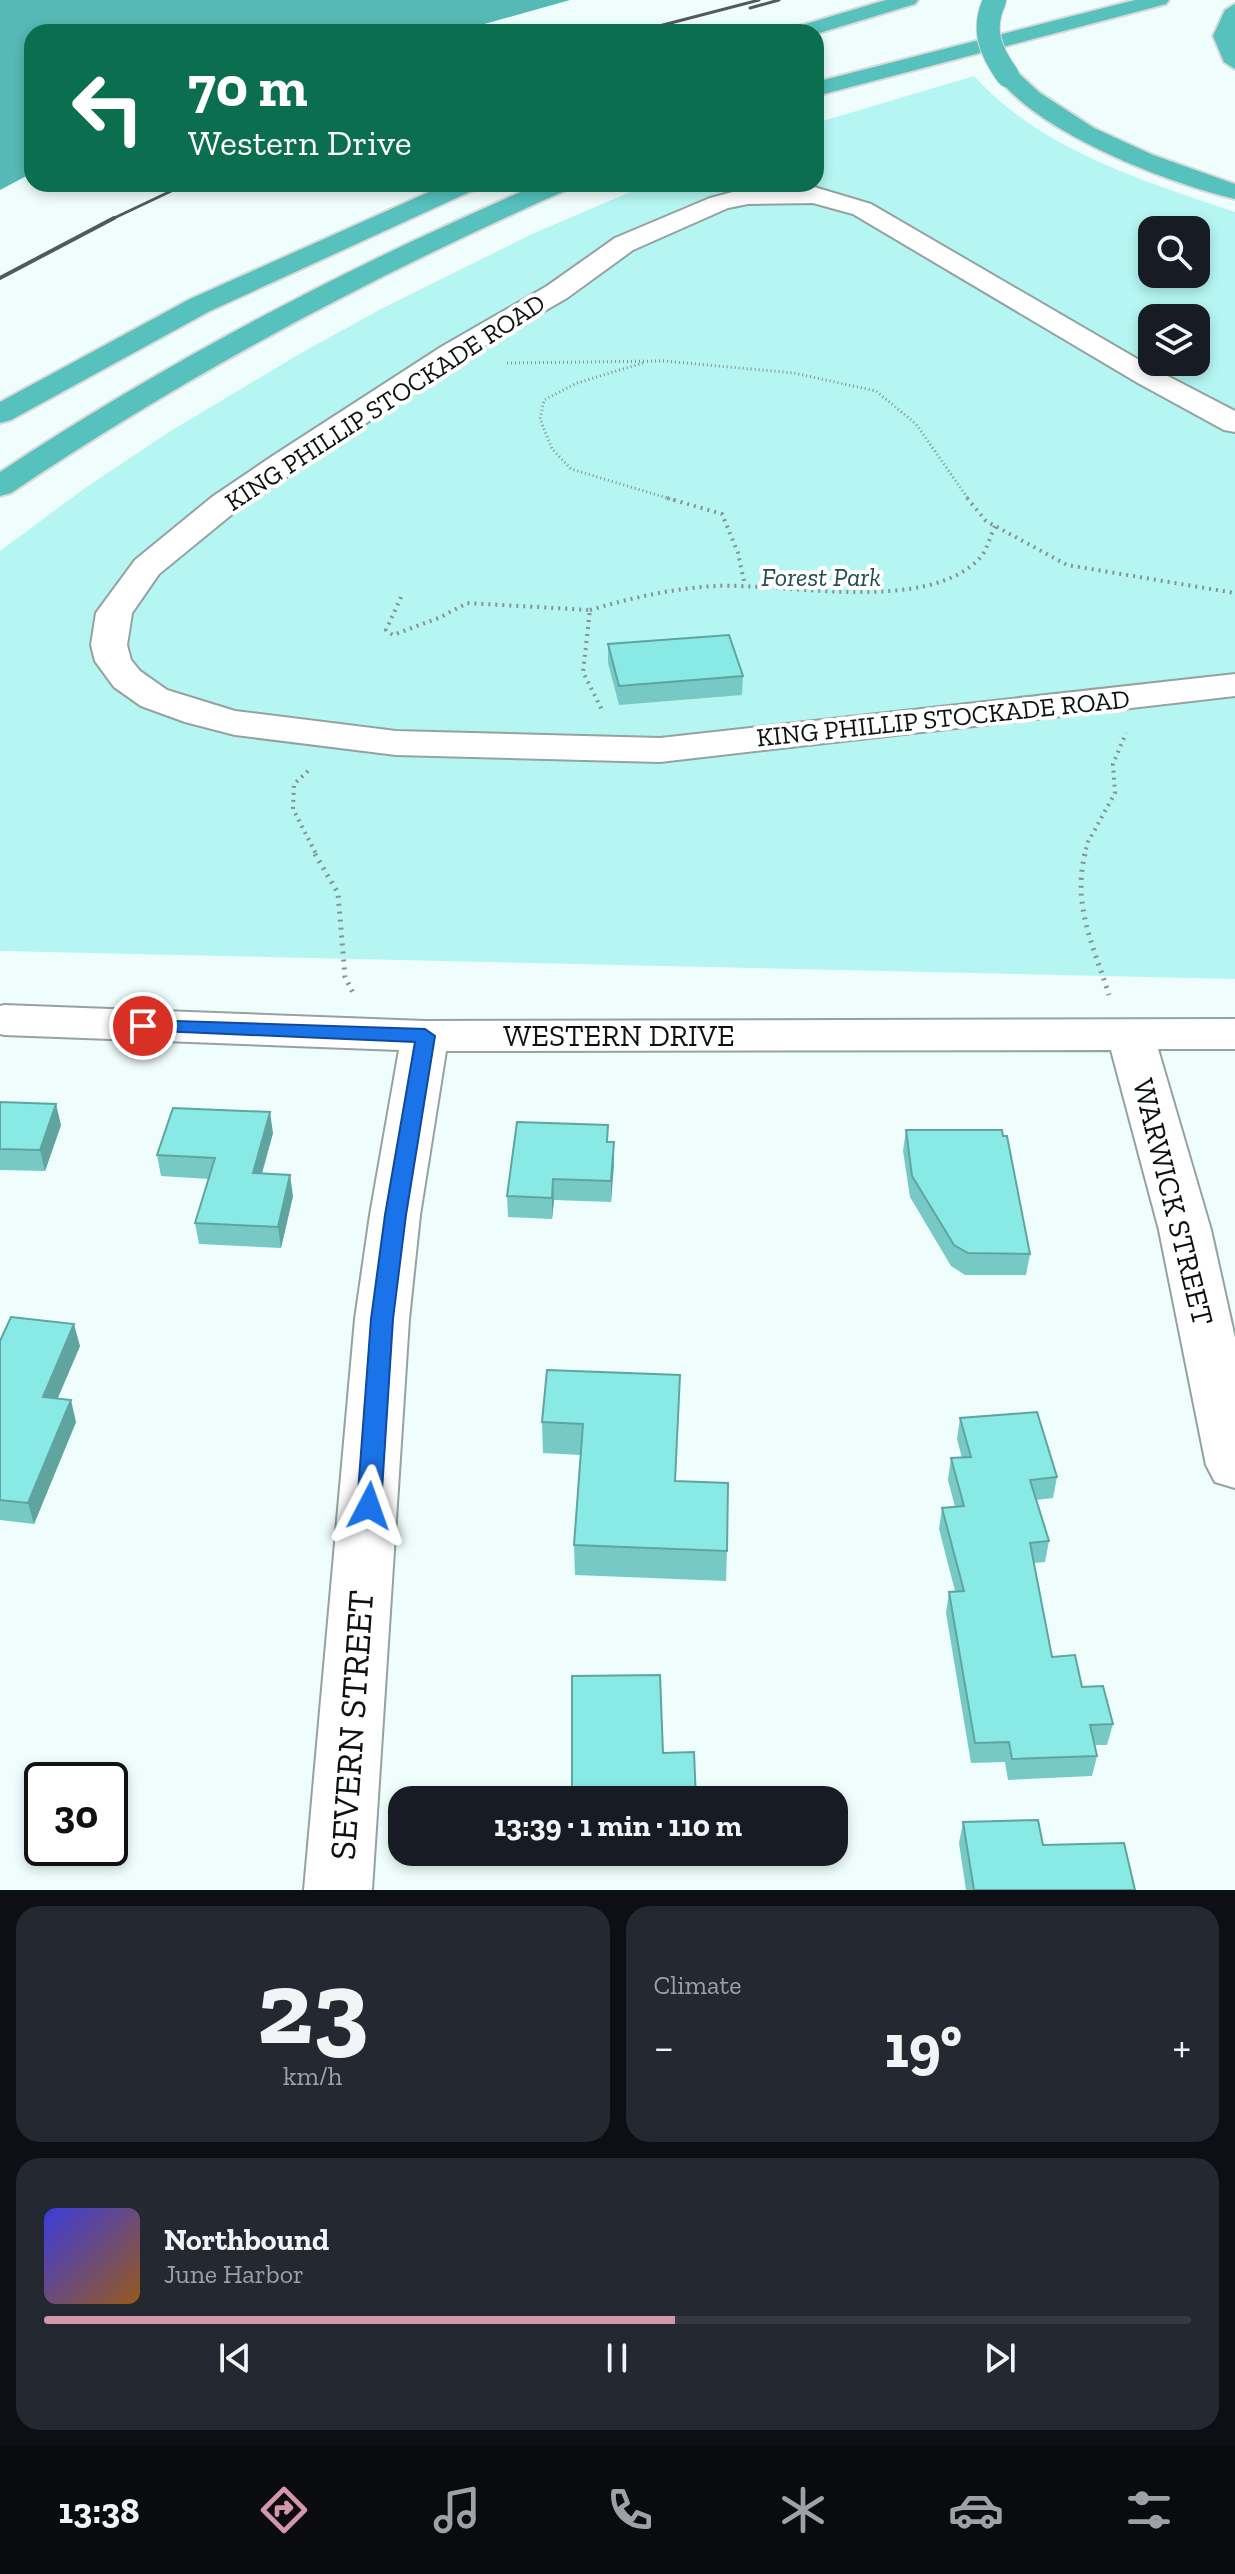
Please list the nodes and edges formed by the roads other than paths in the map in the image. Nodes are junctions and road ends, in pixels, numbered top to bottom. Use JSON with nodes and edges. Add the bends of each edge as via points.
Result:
{"nodes":[{"id":1,"x":908,"y":0,"type":"edge"},
{"id":2,"x":995,"y":0,"type":"edge"},
{"id":3,"x":1159,"y":0,"type":"edge"},
{"id":4,"x":1235,"y":10,"type":"edge"},
{"id":5,"x":1018,"y":13,"type":"dead end"},
{"id":6,"x":824,"y":25,"type":"edge"},
{"id":7,"x":964,"y":26,"type":"dead end"},
{"id":8,"x":1235,"y":62,"type":"edge"},
{"id":9,"x":824,"y":87,"type":"edge"},
{"id":10,"x":449,"y":192,"type":"edge"},
{"id":11,"x":542,"y":192,"type":"edge"},
{"id":12,"x":1235,"y":192,"type":"edge"},
{"id":13,"x":314,"y":224,"type":"dead end"},
{"id":14,"x":1148,"y":377,"type":"junction"},
{"id":15,"x":1231,"y":386,"type":"dead end"},
{"id":16,"x":26,"y":398,"type":"junction"},
{"id":17,"x":0,"y":414,"type":"edge"},
{"id":18,"x":1235,"y":423,"type":"edge"},
{"id":19,"x":0,"y":486,"type":"edge"},
{"id":20,"x":1235,"y":685,"type":"edge"},
{"id":21,"x":4,"y":1020,"type":"dead end"},
{"id":22,"x":1130,"y":1034,"type":"junction"},
{"id":23,"x":1235,"y":1034,"type":"edge"},
{"id":24,"x":425,"y":1036,"type":"junction"},
{"id":25,"x":1235,"y":1465,"type":"edge"},
{"id":26,"x":338,"y":1890,"type":"edge"}],
"edges":[{"from":1,"to":6,"type":"highway"},
{"from":2,"to":12,"type":"highway","bridge":true,"via":[[988,14],[992,52],[1008,76],[1048,109],[1153,164]]},
{"from":3,"to":9,"type":"highway"},
{"from":4,"to":8,"type":"highway","via":[[1224,36]]},
{"from":5,"to":7,"type":"highway"},
{"from":10,"to":16,"type":"highway","via":[[200,305]]},
{"from":11,"to":19,"type":"highway","via":[[413,249],[262,327]]},
{"from":13,"to":16,"type":"highway","via":[[142,314]]},
{"from":14,"to":15,"type":"street"},
{"from":14,"to":18,"type":"street","name":"KING PHILLIP STOCKADE ROAD"},
{"from":14,"to":20,"type":"street","name":"KING PHILLIP STOCKADE ROAD","via":[[862,209],[795,193],[729,200],[624,244],[224,504],[147,567],[114,613],[109,645],[113,661],[154,698],[216,719],[396,743],[611,749],[660,750]]},
{"from":16,"to":17,"type":"highway"},
{"from":21,"to":24,"type":"street","name":"WESTERN DRIVE"},
{"from":22,"to":23,"type":"street","name":"WESTERN DRIVE"},
{"from":22,"to":24,"type":"street","name":"WESTERN DRIVE"},
{"from":22,"to":25,"type":"street","name":"WARWICK STREET","via":[[1185,1230]]},
{"from":24,"to":26,"type":"street","name":"SEVERN STREET","via":[[382,1319]]}]}
